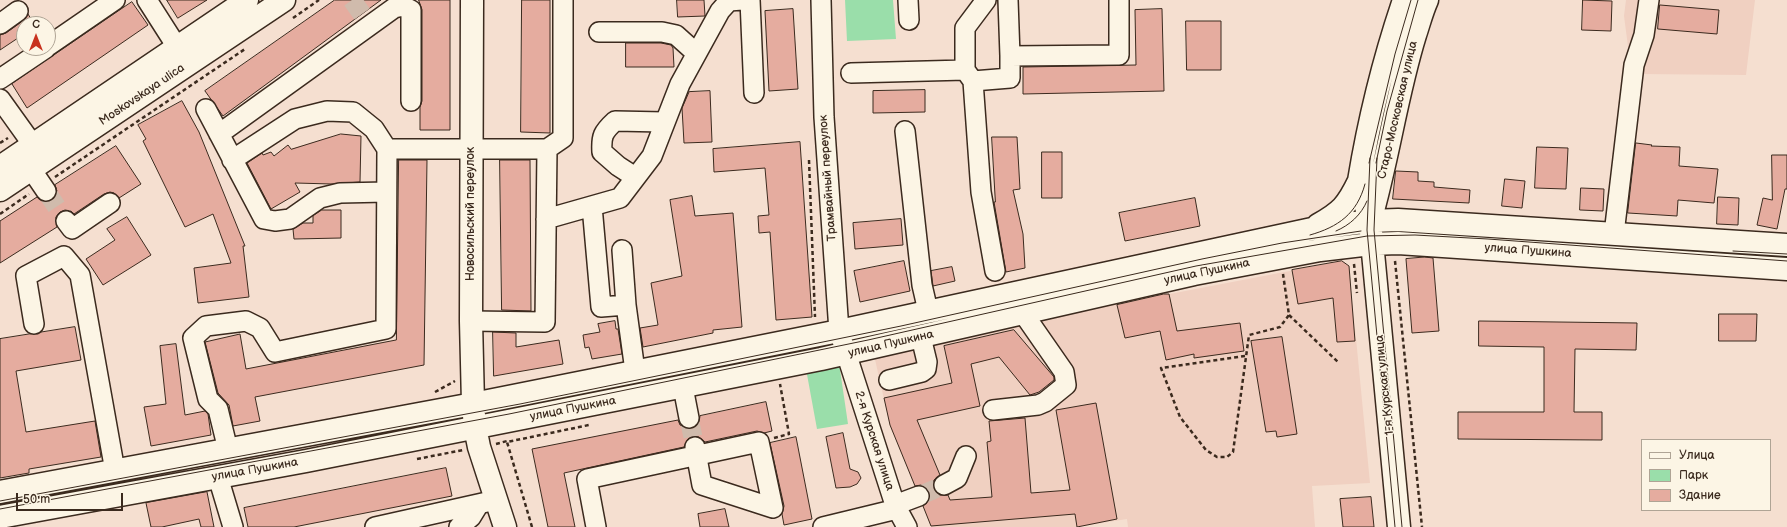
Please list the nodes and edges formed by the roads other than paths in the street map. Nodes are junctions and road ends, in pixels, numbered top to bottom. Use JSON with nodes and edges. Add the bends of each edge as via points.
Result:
{"nodes":[{"id":1,"x":115,"y":0,"type":"edge"},
{"id":2,"x":147,"y":0,"type":"edge"},
{"id":3,"x":247,"y":0,"type":"edge"},
{"id":4,"x":284,"y":0,"type":"edge"},
{"id":5,"x":472,"y":0,"type":"edge"},
{"id":6,"x":563,"y":0,"type":"edge"},
{"id":7,"x":742,"y":0,"type":"edge"},
{"id":8,"x":750,"y":0,"type":"edge"},
{"id":9,"x":821,"y":0,"type":"edge"},
{"id":10,"x":908,"y":0,"type":"edge"},
{"id":11,"x":986,"y":0,"type":"edge"},
{"id":12,"x":1008,"y":0,"type":"edge"},
{"id":13,"x":1119,"y":0,"type":"edge"},
{"id":14,"x":1404,"y":0,"type":"edge"},
{"id":15,"x":1649,"y":0,"type":"edge"},
{"id":16,"x":1423,"y":1,"type":"edge"},
{"id":17,"x":18,"y":11,"type":"dead end"},
{"id":18,"x":909,"y":20,"type":"dead end"},
{"id":19,"x":0,"y":24,"type":"edge"},
{"id":20,"x":599,"y":32,"type":"dead end"},
{"id":21,"x":56,"y":41,"type":"edge"},
{"id":22,"x":177,"y":47,"type":"junction"},
{"id":23,"x":696,"y":53,"type":"junction"},
{"id":24,"x":34,"y":56,"type":"edge"},
{"id":25,"x":1010,"y":56,"type":"junction"},
{"id":26,"x":851,"y":73,"type":"dead end"},
{"id":27,"x":969,"y":75,"type":"junction"},
{"id":28,"x":0,"y":80,"type":"edge"},
{"id":29,"x":754,"y":93,"type":"dead end"},
{"id":30,"x":0,"y":99,"type":"edge"},
{"id":31,"x":411,"y":101,"type":"dead end"},
{"id":32,"x":206,"y":109,"type":"dead end"},
{"id":33,"x":664,"y":122,"type":"junction"},
{"id":34,"x":905,"y":131,"type":"dead end"},
{"id":35,"x":219,"y":134,"type":"junction"},
{"id":36,"x":33,"y":145,"type":"junction"},
{"id":37,"x":387,"y":149,"type":"junction"},
{"id":38,"x":471,"y":149,"type":"junction"},
{"id":39,"x":547,"y":149,"type":"junction"},
{"id":40,"x":232,"y":160,"type":"junction"},
{"id":41,"x":0,"y":167,"type":"edge"},
{"id":42,"x":635,"y":177,"type":"junction"},
{"id":43,"x":1359,"y":181,"type":"junction"},
{"id":44,"x":0,"y":190,"type":"edge"},
{"id":45,"x":386,"y":192,"type":"junction"},
{"id":46,"x":110,"y":203,"type":"dead end"},
{"id":47,"x":592,"y":206,"type":"junction"},
{"id":48,"x":546,"y":219,"type":"junction"},
{"id":49,"x":66,"y":221,"type":"tunnel mouth"},
{"id":50,"x":1370,"y":221,"type":"junction"},
{"id":51,"x":1312,"y":229,"type":"junction"},
{"id":52,"x":1614,"y":234,"type":"junction"},
{"id":53,"x":1371,"y":244,"type":"junction"},
{"id":54,"x":1787,"y":245,"type":"edge"},
{"id":55,"x":622,"y":250,"type":"dead end"},
{"id":56,"x":1787,"y":269,"type":"edge"},
{"id":57,"x":995,"y":271,"type":"dead end"},
{"id":58,"x":626,"y":305,"type":"junction"},
{"id":59,"x":928,"y":311,"type":"junction"},
{"id":60,"x":1023,"y":313,"type":"junction"},
{"id":61,"x":471,"y":321,"type":"junction"},
{"id":62,"x":838,"y":323,"type":"junction"},
{"id":63,"x":34,"y":324,"type":"dead end"},
{"id":64,"x":921,"y":337,"type":"junction"},
{"id":65,"x":845,"y":354,"type":"junction"},
{"id":66,"x":635,"y":371,"type":"junction"},
{"id":67,"x":889,"y":380,"type":"dead end"},
{"id":68,"x":683,"y":387,"type":"junction"},
{"id":69,"x":473,"y":404,"type":"junction"},
{"id":70,"x":993,"y":410,"type":"dead end"},
{"id":71,"x":689,"y":418,"type":"tunnel mouth"},
{"id":72,"x":477,"y":438,"type":"junction"},
{"id":73,"x":228,"y":450,"type":"junction"},
{"id":74,"x":696,"y":451,"type":"junction"},
{"id":75,"x":966,"y":456,"type":"dead end"},
{"id":76,"x":115,"y":471,"type":"junction"},
{"id":77,"x":218,"y":477,"type":"junction"},
{"id":78,"x":944,"y":485,"type":"tunnel mouth"},
{"id":79,"x":0,"y":492,"type":"edge"},
{"id":80,"x":919,"y":496,"type":"tunnel mouth"},
{"id":81,"x":488,"y":502,"type":"junction"},
{"id":82,"x":896,"y":507,"type":"junction"},
{"id":83,"x":0,"y":517,"type":"edge"},
{"id":84,"x":233,"y":527,"type":"edge"},
{"id":85,"x":375,"y":527,"type":"edge"},
{"id":86,"x":459,"y":527,"type":"edge"},
{"id":87,"x":505,"y":527,"type":"edge"},
{"id":88,"x":596,"y":527,"type":"edge"},
{"id":89,"x":823,"y":527,"type":"edge"},
{"id":90,"x":907,"y":527,"type":"edge"},
{"id":91,"x":1399,"y":527,"type":"edge"}],
"edges":[{"from":1,"to":21,"type":"street"},
{"from":2,"to":22,"type":"street"},
{"from":3,"to":22,"type":"main road","name":"Moskovskaya ulica"},
{"from":4,"to":44,"type":"main road","name":"Moskovskaya ulica","via":[[40,182]]},
{"from":5,"to":38,"type":"main road","name":"Новосильский переулок"},
{"from":6,"to":39,"type":"street","via":[[563,138]]},
{"from":7,"to":23,"type":"street","via":[[729,1],[720,11]]},
{"from":8,"to":29,"type":"street"},
{"from":9,"to":62,"type":"street","name":"Трамвайный переулок","via":[[824,117]]},
{"from":10,"to":18,"type":"street"},
{"from":11,"to":27,"type":"street","via":[[965,28]]},
{"from":12,"to":25,"type":"street"},
{"from":13,"to":25,"type":"street","via":[[1120,54]]},
{"from":14,"to":43,"type":"main road","via":[[1381,76]]},
{"from":15,"to":52,"type":"street","via":[[1644,34],[1634,65]]},
{"from":16,"to":50,"type":"main road","name":"Старо-Московская улица"},
{"from":17,"to":19,"type":"street"},
{"from":20,"to":23,"type":"street","via":[[669,33],[676,35]]},
{"from":22,"to":36,"type":"main road","name":"Moskovskaya ulica"},
{"from":23,"to":33,"type":"street"},
{"from":24,"to":28,"type":"street"},
{"from":25,"to":27,"type":"street","via":[[1010,78]]},
{"from":26,"to":27,"type":"street"},
{"from":27,"to":57,"type":"street","via":[[981,192]]},
{"from":30,"to":36,"type":"street"},
{"from":31,"to":35,"type":"street","via":[[411,10],[403,6],[367,19]]},
{"from":32,"to":35,"type":"street"},
{"from":33,"to":42,"type":"street","via":[[652,156]]},
{"from":33,"to":42,"type":"street","via":[[614,121],[605,131],[602,152]]},
{"from":34,"to":59,"type":"street","via":[[922,285]]},
{"from":35,"to":40,"type":"street"},
{"from":36,"to":41,"type":"main road","name":"Moskovskaya ulica"},
{"from":37,"to":38,"type":"street"},
{"from":37,"to":40,"type":"street","via":[[374,129],[353,112],[327,111],[295,119]]},
{"from":37,"to":45,"type":"street"},
{"from":38,"to":39,"type":"street"},
{"from":38,"to":61,"type":"main road","name":"Новосильский переулок"},
{"from":39,"to":48,"type":"street"},
{"from":40,"to":45,"type":"street","via":[[264,219],[290,219],[326,196]]},
{"from":42,"to":47,"type":"street","via":[[620,198]]},
{"from":43,"to":50,"type":"main road"},
{"from":43,"to":51,"type":"main road","via":[[1345,207]]},
{"from":45,"to":73,"type":"street","via":[[386,329],[275,352],[260,328],[246,321],[206,326],[193,338],[208,399],[218,409]]},
{"from":46,"to":49,"type":"street","via":[[72,230]]},
{"from":47,"to":48,"type":"street"},
{"from":47,"to":58,"type":"street","via":[[601,307]]},
{"from":48,"to":61,"type":"street","via":[[545,322]]},
{"from":50,"to":51,"type":"main road","name":"улица Пушкина"},
{"from":50,"to":52,"type":"main road","name":"улица Пушкина","via":[[1398,220]]},
{"from":50,"to":53,"type":"main road","name":"1-я Курская улица"},
{"from":51,"to":59,"type":"main road","name":"улица Пушкина"},
{"from":52,"to":54,"type":"main road","name":"улица Пушкина"},
{"from":53,"to":56,"type":"main road","name":"улица Пушкина","via":[[1398,243]]},
{"from":53,"to":60,"type":"main road","name":"улица Пушкина","via":[[1320,250],[1194,274]]},
{"from":53,"to":91,"type":"main road","name":"1-я Курская улица"},
{"from":55,"to":58,"type":"street"},
{"from":58,"to":66,"type":"street"},
{"from":59,"to":62,"type":"main road","name":"улица Пушкина"},
{"from":60,"to":64,"type":"main road","name":"улица Пушкина"},
{"from":60,"to":70,"type":"street","via":[[1064,372],[1066,385],[1038,405]]},
{"from":61,"to":69,"type":"main road","name":"Новосильский переулок","via":[[464,381]]},
{"from":62,"to":65,"type":"street","name":"Трамвайный переулок"},
{"from":62,"to":66,"type":"main road","name":"улица Пушкина"},
{"from":63,"to":76,"type":"street","via":[[26,276],[64,256],[80,275]]},
{"from":64,"to":65,"type":"main road","name":"улица Пушкина"},
{"from":64,"to":67,"type":"street","via":[[927,362],[926,369]]},
{"from":65,"to":68,"type":"main road","name":"улица Пушкина"},
{"from":65,"to":82,"type":"street","name":"2-я Курская улица"},
{"from":66,"to":69,"type":"main road","name":"улица Пушкина"},
{"from":68,"to":71,"type":"street"},
{"from":68,"to":72,"type":"main road","name":"улица Пушкина"},
{"from":69,"to":72,"type":"main road","name":"Новосильский переулок"},
{"from":69,"to":73,"type":"main road","name":"улица Пушкина"},
{"from":72,"to":77,"type":"main road","name":"улица Пушкина"},
{"from":72,"to":81,"type":"main road","name":"Новосильский переулок"},
{"from":73,"to":76,"type":"main road","name":"улица Пушкина"},
{"from":74,"to":74,"type":"street","via":[[702,485],[773,508],[758,442]]},
{"from":74,"to":88,"type":"street","via":[[587,479]]},
{"from":75,"to":78,"type":"street","via":[[957,478]]},
{"from":76,"to":79,"type":"main road","name":"улица Пушкина"},
{"from":77,"to":83,"type":"main road","name":"улица Пушкина"},
{"from":77,"to":84,"type":"street"},
{"from":80,"to":82,"type":"street"},
{"from":81,"to":85,"type":"street"},
{"from":81,"to":86,"type":"street"},
{"from":81,"to":87,"type":"main road","name":"Новосильский переулок"},
{"from":82,"to":89,"type":"street"},
{"from":82,"to":90,"type":"street","name":"2-я Курская улица"}]}
